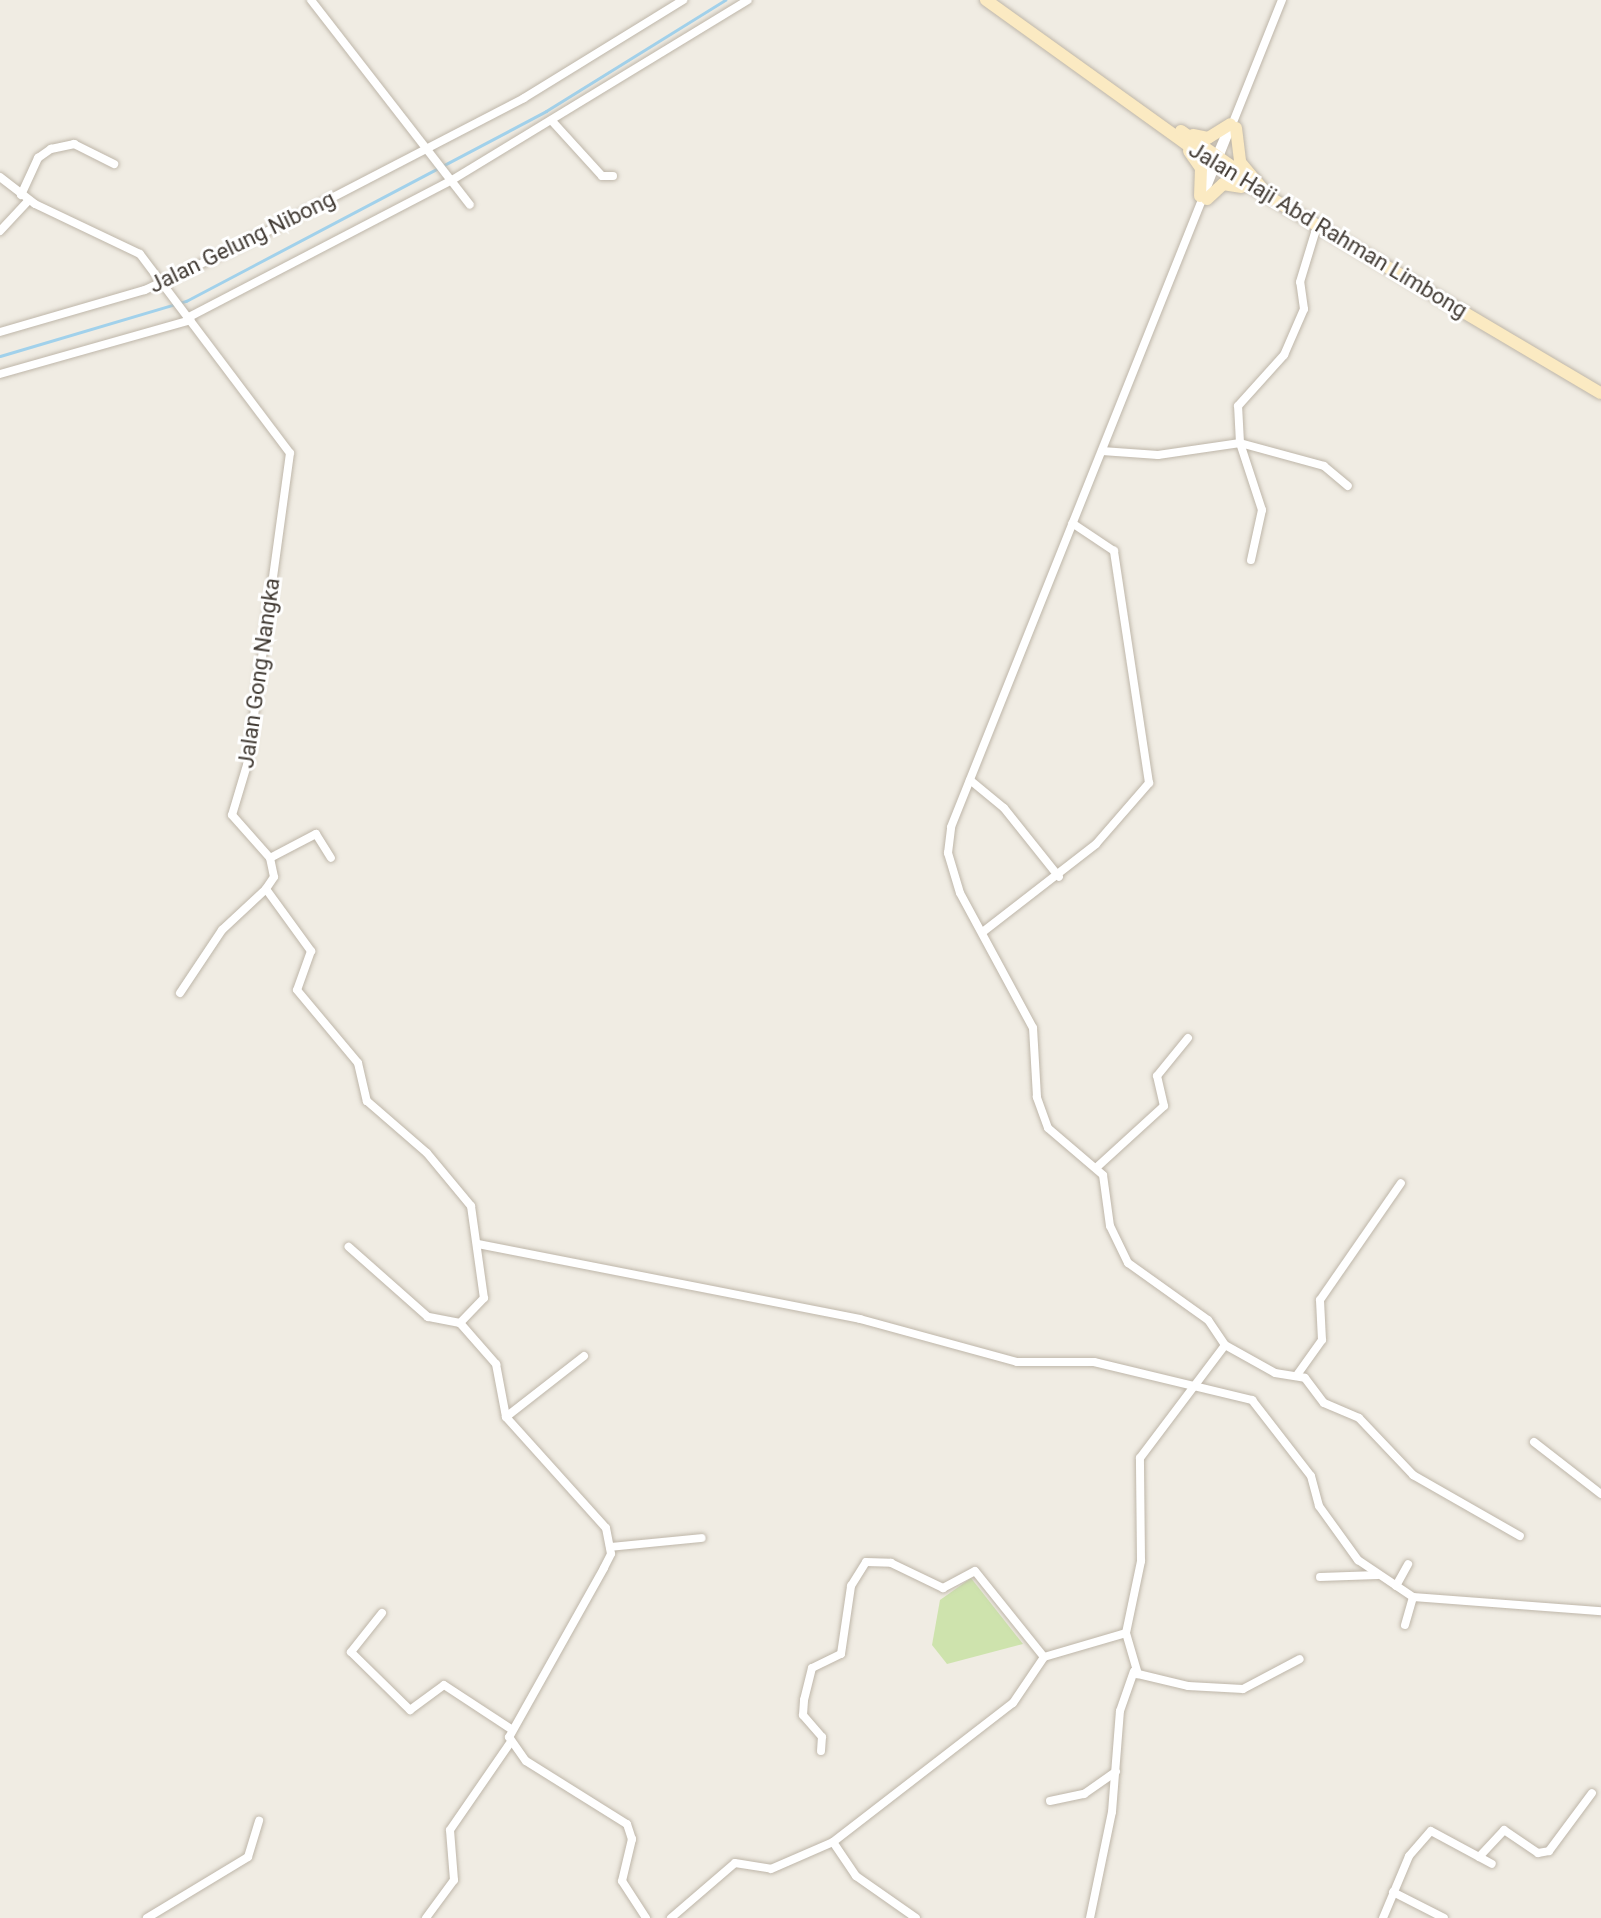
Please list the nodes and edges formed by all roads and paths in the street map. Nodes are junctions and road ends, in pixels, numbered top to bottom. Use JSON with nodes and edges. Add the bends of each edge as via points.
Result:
{"nodes":[{"id":1,"x":311,"y":0,"type":"edge"},
{"id":2,"x":683,"y":0,"type":"edge"},
{"id":3,"x":748,"y":0,"type":"edge"},
{"id":4,"x":986,"y":0,"type":"edge"},
{"id":5,"x":1282,"y":0,"type":"edge"},
{"id":6,"x":552,"y":121,"type":"junction"},
{"id":7,"x":1234,"y":124,"type":"junction"},
{"id":8,"x":1168,"y":127,"type":"junction"},
{"id":9,"x":432,"y":150,"type":"junction"},
{"id":10,"x":1218,"y":162,"type":"junction"},
{"id":11,"x":114,"y":164,"type":"dead end"},
{"id":12,"x":613,"y":176,"type":"dead end"},
{"id":13,"x":0,"y":177,"type":"edge"},
{"id":14,"x":451,"y":179,"type":"junction"},
{"id":15,"x":1263,"y":192,"type":"junction"},
{"id":16,"x":25,"y":198,"type":"junction"},
{"id":17,"x":1203,"y":199,"type":"junction"},
{"id":18,"x":470,"y":205,"type":"dead end"},
{"id":19,"x":1317,"y":226,"type":"junction"},
{"id":20,"x":0,"y":231,"type":"edge"},
{"id":21,"x":164,"y":281,"type":"junction"},
{"id":22,"x":189,"y":317,"type":"junction"},
{"id":23,"x":0,"y":332,"type":"edge"},
{"id":24,"x":0,"y":374,"type":"edge"},
{"id":25,"x":1601,"y":393,"type":"edge"},
{"id":26,"x":1240,"y":443,"type":"junction"},
{"id":27,"x":1102,"y":451,"type":"junction"},
{"id":28,"x":1348,"y":486,"type":"dead end"},
{"id":29,"x":1072,"y":523,"type":"junction"},
{"id":30,"x":1251,"y":560,"type":"dead end"},
{"id":31,"x":970,"y":780,"type":"junction"},
{"id":32,"x":270,"y":858,"type":"junction"},
{"id":33,"x":331,"y":858,"type":"dead end"},
{"id":34,"x":1059,"y":877,"type":"junction"},
{"id":35,"x":266,"y":889,"type":"junction"},
{"id":36,"x":984,"y":931,"type":"junction"},
{"id":37,"x":180,"y":993,"type":"dead end"},
{"id":38,"x":1188,"y":1038,"type":"dead end"},
{"id":39,"x":1096,"y":1168,"type":"junction"},
{"id":40,"x":1401,"y":1183,"type":"dead end"},
{"id":41,"x":478,"y":1244,"type":"junction"},
{"id":42,"x":349,"y":1247,"type":"dead end"},
{"id":43,"x":463,"y":1327,"type":"junction"},
{"id":44,"x":1225,"y":1345,"type":"junction"},
{"id":45,"x":584,"y":1356,"type":"dead end"},
{"id":46,"x":1297,"y":1375,"type":"junction"},
{"id":47,"x":1194,"y":1387,"type":"junction"},
{"id":48,"x":506,"y":1417,"type":"junction"},
{"id":49,"x":1534,"y":1442,"type":"dead end"},
{"id":50,"x":1601,"y":1494,"type":"edge"},
{"id":51,"x":1520,"y":1536,"type":"dead end"},
{"id":52,"x":702,"y":1538,"type":"dead end"},
{"id":53,"x":610,"y":1547,"type":"junction"},
{"id":54,"x":1408,"y":1564,"type":"dead end"},
{"id":55,"x":1378,"y":1575,"type":"junction"},
{"id":56,"x":1320,"y":1577,"type":"dead end"},
{"id":57,"x":1396,"y":1586,"type":"junction"},
{"id":58,"x":1413,"y":1597,"type":"junction"},
{"id":59,"x":1601,"y":1611,"type":"edge"},
{"id":60,"x":382,"y":1613,"type":"dead end"},
{"id":61,"x":1405,"y":1625,"type":"dead end"},
{"id":62,"x":1126,"y":1633,"type":"junction"},
{"id":63,"x":1044,"y":1657,"type":"junction"},
{"id":64,"x":1300,"y":1659,"type":"dead end"},
{"id":65,"x":1134,"y":1671,"type":"junction"},
{"id":66,"x":511,"y":1729,"type":"junction"},
{"id":67,"x":510,"y":1743,"type":"junction"},
{"id":68,"x":821,"y":1751,"type":"dead end"},
{"id":69,"x":1116,"y":1772,"type":"junction"},
{"id":70,"x":1592,"y":1793,"type":"dead end"},
{"id":71,"x":1050,"y":1801,"type":"dead end"},
{"id":72,"x":259,"y":1821,"type":"dead end"},
{"id":73,"x":833,"y":1842,"type":"junction"},
{"id":74,"x":1479,"y":1857,"type":"junction"},
{"id":75,"x":1492,"y":1864,"type":"dead end"},
{"id":76,"x":1393,"y":1892,"type":"junction"},
{"id":77,"x":909,"y":1916,"type":"edge"},
{"id":78,"x":147,"y":1918,"type":"edge"},
{"id":79,"x":426,"y":1918,"type":"edge"},
{"id":80,"x":646,"y":1918,"type":"edge"},
{"id":81,"x":671,"y":1918,"type":"edge"},
{"id":82,"x":1090,"y":1918,"type":"edge"},
{"id":83,"x":1383,"y":1918,"type":"edge"},
{"id":84,"x":1444,"y":1918,"type":"edge"}],
"edges":[{"from":1,"to":9,"type":"street"},
{"from":2,"to":9,"type":"street","name":"Jalan Gelung Nibong"},
{"from":3,"to":6,"type":"street"},
{"from":4,"to":8,"type":"street"},
{"from":5,"to":7,"type":"street"},
{"from":6,"to":12,"type":"street","via":[[602,176]]},
{"from":6,"to":14,"type":"street"},
{"from":7,"to":8,"type":"street","via":[[1208,138]]},
{"from":7,"to":10,"type":"street"},
{"from":7,"to":15,"type":"street","via":[[1240,162]]},
{"from":8,"to":10,"type":"street","name":"Jalan Haji Abd Rahman Limbong"},
{"from":8,"to":17,"type":"street","via":[[1198,162]]},
{"from":9,"to":14,"type":"street"},
{"from":9,"to":21,"type":"street","name":"Jalan Gelung Nibong"},
{"from":10,"to":15,"type":"street","name":"Jalan Haji Abd Rahman Limbong"},
{"from":10,"to":17,"type":"street"},
{"from":11,"to":16,"type":"street","via":[[74,144],[51,149],[38,158]]},
{"from":13,"to":16,"type":"street"},
{"from":14,"to":18,"type":"street"},
{"from":14,"to":22,"type":"street"},
{"from":15,"to":17,"type":"street","via":[[1223,184]]},
{"from":15,"to":19,"type":"street","name":"Jalan Haji Abd Rahman Limbong"},
{"from":16,"to":20,"type":"street"},
{"from":16,"to":21,"type":"street","via":[[127,245]]},
{"from":17,"to":27,"type":"street"},
{"from":19,"to":25,"type":"street","name":"Jalan Haji Abd Rahman Limbong"},
{"from":19,"to":26,"type":"street","via":[[1300,282],[1304,309],[1289,344],[1238,406]]},
{"from":21,"to":22,"type":"street"},
{"from":21,"to":23,"type":"street","name":"Jalan Gelung Nibong"},
{"from":22,"to":24,"type":"street"},
{"from":22,"to":32,"type":"street","name":"Jalan Gong Nangka","via":[[290,453],[249,753],[232,809]]},
{"from":26,"to":27,"type":"street","via":[[1158,455]]},
{"from":26,"to":28,"type":"street","via":[[1324,466]]},
{"from":26,"to":30,"type":"street","via":[[1262,510]]},
{"from":27,"to":29,"type":"street"},
{"from":29,"to":31,"type":"street"},
{"from":29,"to":34,"type":"street","via":[[1114,551],[1152,767],[1149,783],[1117,824]]},
{"from":31,"to":34,"type":"street","via":[[1004,808]]},
{"from":31,"to":36,"type":"street","via":[[948,853]]},
{"from":32,"to":33,"type":"street","via":[[316,834]]},
{"from":32,"to":35,"type":"street","via":[[274,877]]},
{"from":34,"to":36,"type":"street"},
{"from":35,"to":37,"type":"street","via":[[222,930]]},
{"from":35,"to":41,"type":"street","via":[[311,951],[297,990],[358,1063],[367,1101],[427,1153],[469,1203]]},
{"from":36,"to":39,"type":"street","via":[[1033,1028],[1043,1119],[1065,1147]]},
{"from":38,"to":39,"type":"street","via":[[1157,1076],[1164,1106]]},
{"from":39,"to":44,"type":"street","via":[[1128,1263],[1208,1320]]},
{"from":40,"to":46,"type":"street","via":[[1320,1300],[1322,1340]]},
{"from":41,"to":43,"type":"street","via":[[485,1296]]},
{"from":41,"to":47,"type":"street","via":[[860,1319],[1017,1362],[1094,1362]]},
{"from":42,"to":43,"type":"street","via":[[404,1301]]},
{"from":43,"to":48,"type":"street","via":[[496,1364]]},
{"from":44,"to":46,"type":"street","via":[[1275,1373]]},
{"from":44,"to":47,"type":"street"},
{"from":45,"to":48,"type":"street"},
{"from":46,"to":51,"type":"street","via":[[1326,1405],[1364,1422],[1407,1470]]},
{"from":47,"to":55,"type":"street","via":[[1260,1405],[1311,1476],[1321,1510]]},
{"from":47,"to":62,"type":"street","via":[[1138,1463],[1141,1561]]},
{"from":48,"to":53,"type":"street","via":[[596,1513]]},
{"from":49,"to":50,"type":"street"},
{"from":52,"to":53,"type":"street"},
{"from":53,"to":66,"type":"street"},
{"from":54,"to":57,"type":"street"},
{"from":55,"to":56,"type":"street"},
{"from":55,"to":57,"type":"street"},
{"from":57,"to":58,"type":"street"},
{"from":58,"to":59,"type":"street"},
{"from":58,"to":61,"type":"street"},
{"from":60,"to":66,"type":"street","via":[[351,1652],[410,1710],[444,1685]]},
{"from":62,"to":63,"type":"street"},
{"from":62,"to":65,"type":"street"},
{"from":63,"to":68,"type":"street","via":[[975,1571],[943,1588],[891,1563],[866,1562],[851,1586],[841,1654],[812,1668],[804,1700],[803,1715],[822,1737]]},
{"from":63,"to":73,"type":"street","via":[[1013,1703]]},
{"from":64,"to":65,"type":"street","via":[[1237,1690]]},
{"from":65,"to":69,"type":"street","via":[[1120,1711]]},
{"from":66,"to":67,"type":"street"},
{"from":67,"to":79,"type":"street","via":[[450,1830],[454,1880]]},
{"from":67,"to":80,"type":"street","via":[[526,1761],[627,1824],[632,1839],[622,1881]]},
{"from":69,"to":71,"type":"street","via":[[1084,1794]]},
{"from":69,"to":82,"type":"street"},
{"from":70,"to":74,"type":"street","via":[[1549,1851],[1538,1853],[1504,1830]]},
{"from":72,"to":78,"type":"street","via":[[248,1857]]},
{"from":73,"to":77,"type":"street","via":[[856,1876]]},
{"from":73,"to":81,"type":"street","via":[[771,1869],[735,1863]]},
{"from":74,"to":75,"type":"street"},
{"from":74,"to":76,"type":"street","via":[[1431,1831]]},
{"from":76,"to":83,"type":"street"},
{"from":76,"to":84,"type":"street"}]}
